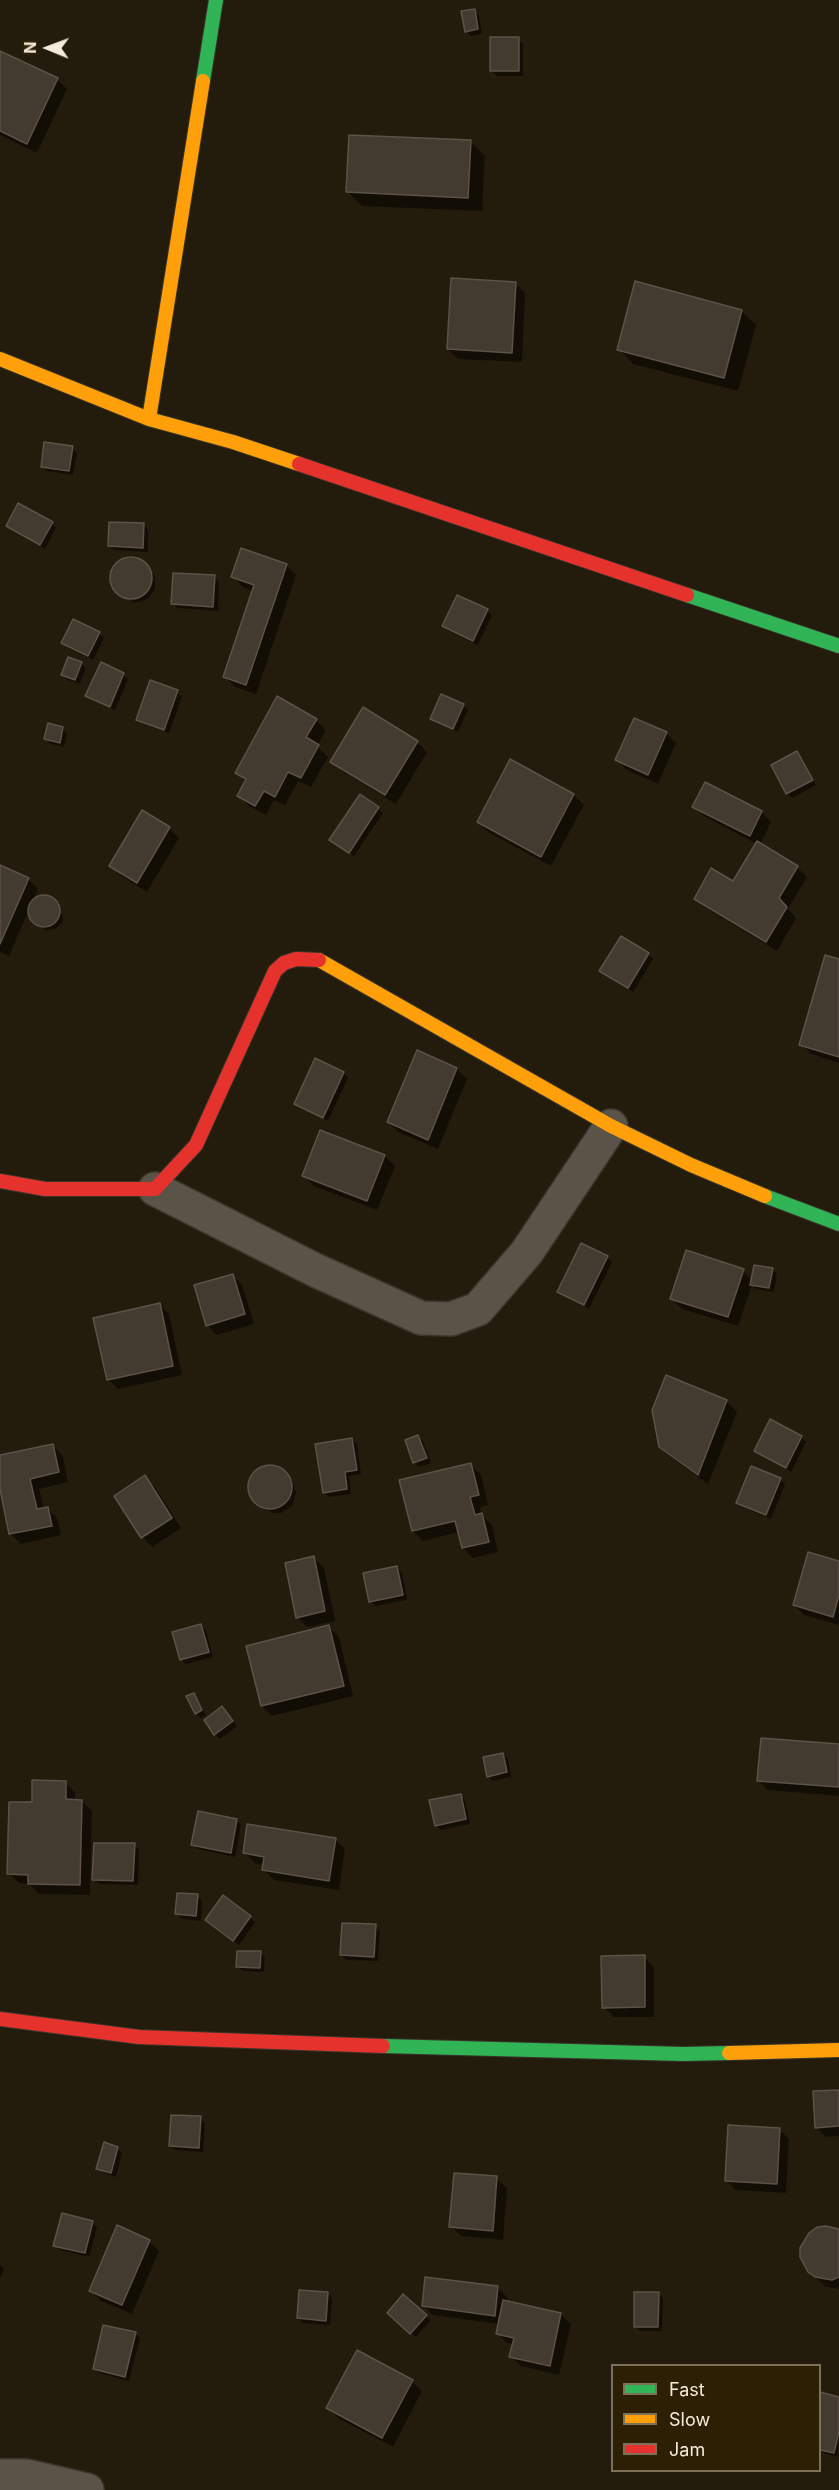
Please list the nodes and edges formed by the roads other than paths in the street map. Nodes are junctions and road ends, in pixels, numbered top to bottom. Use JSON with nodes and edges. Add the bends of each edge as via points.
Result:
{"nodes":[{"id":1,"x":216,"y":0,"type":"edge"},
{"id":2,"x":0,"y":359,"type":"edge"},
{"id":3,"x":149,"y":418,"type":"junction"},
{"id":4,"x":839,"y":646,"type":"edge"},
{"id":5,"x":611,"y":1126,"type":"junction"},
{"id":6,"x":0,"y":1181,"type":"edge"},
{"id":7,"x":155,"y":1189,"type":"junction"},
{"id":8,"x":839,"y":1224,"type":"edge"},
{"id":9,"x":0,"y":2019,"type":"edge"},
{"id":10,"x":839,"y":2050,"type":"edge"},
{"id":11,"x":0,"y":2476,"type":"edge"},
{"id":12,"x":87,"y":2490,"type":"edge"}],
"edges":[{"from":1,"to":3,"type":"street"},
{"from":2,"to":3,"type":"street"},
{"from":3,"to":4,"type":"street","via":[[233,441]]},
{"from":5,"to":7,"type":"street","via":[[527,1252],[478,1309],[451,1318],[421,1318],[315,1270]]},
{"from":5,"to":7,"type":"street","via":[[318,960],[296,958],[275,971],[196,1145]]},
{"from":5,"to":8,"type":"street","via":[[701,1169]]},
{"from":6,"to":7,"type":"street","via":[[45,1189]]},
{"from":9,"to":10,"type":"street","via":[[139,2037],[296,2044],[683,2054]]},
{"from":11,"to":12,"type":"street","via":[[27,2476]]}]}
